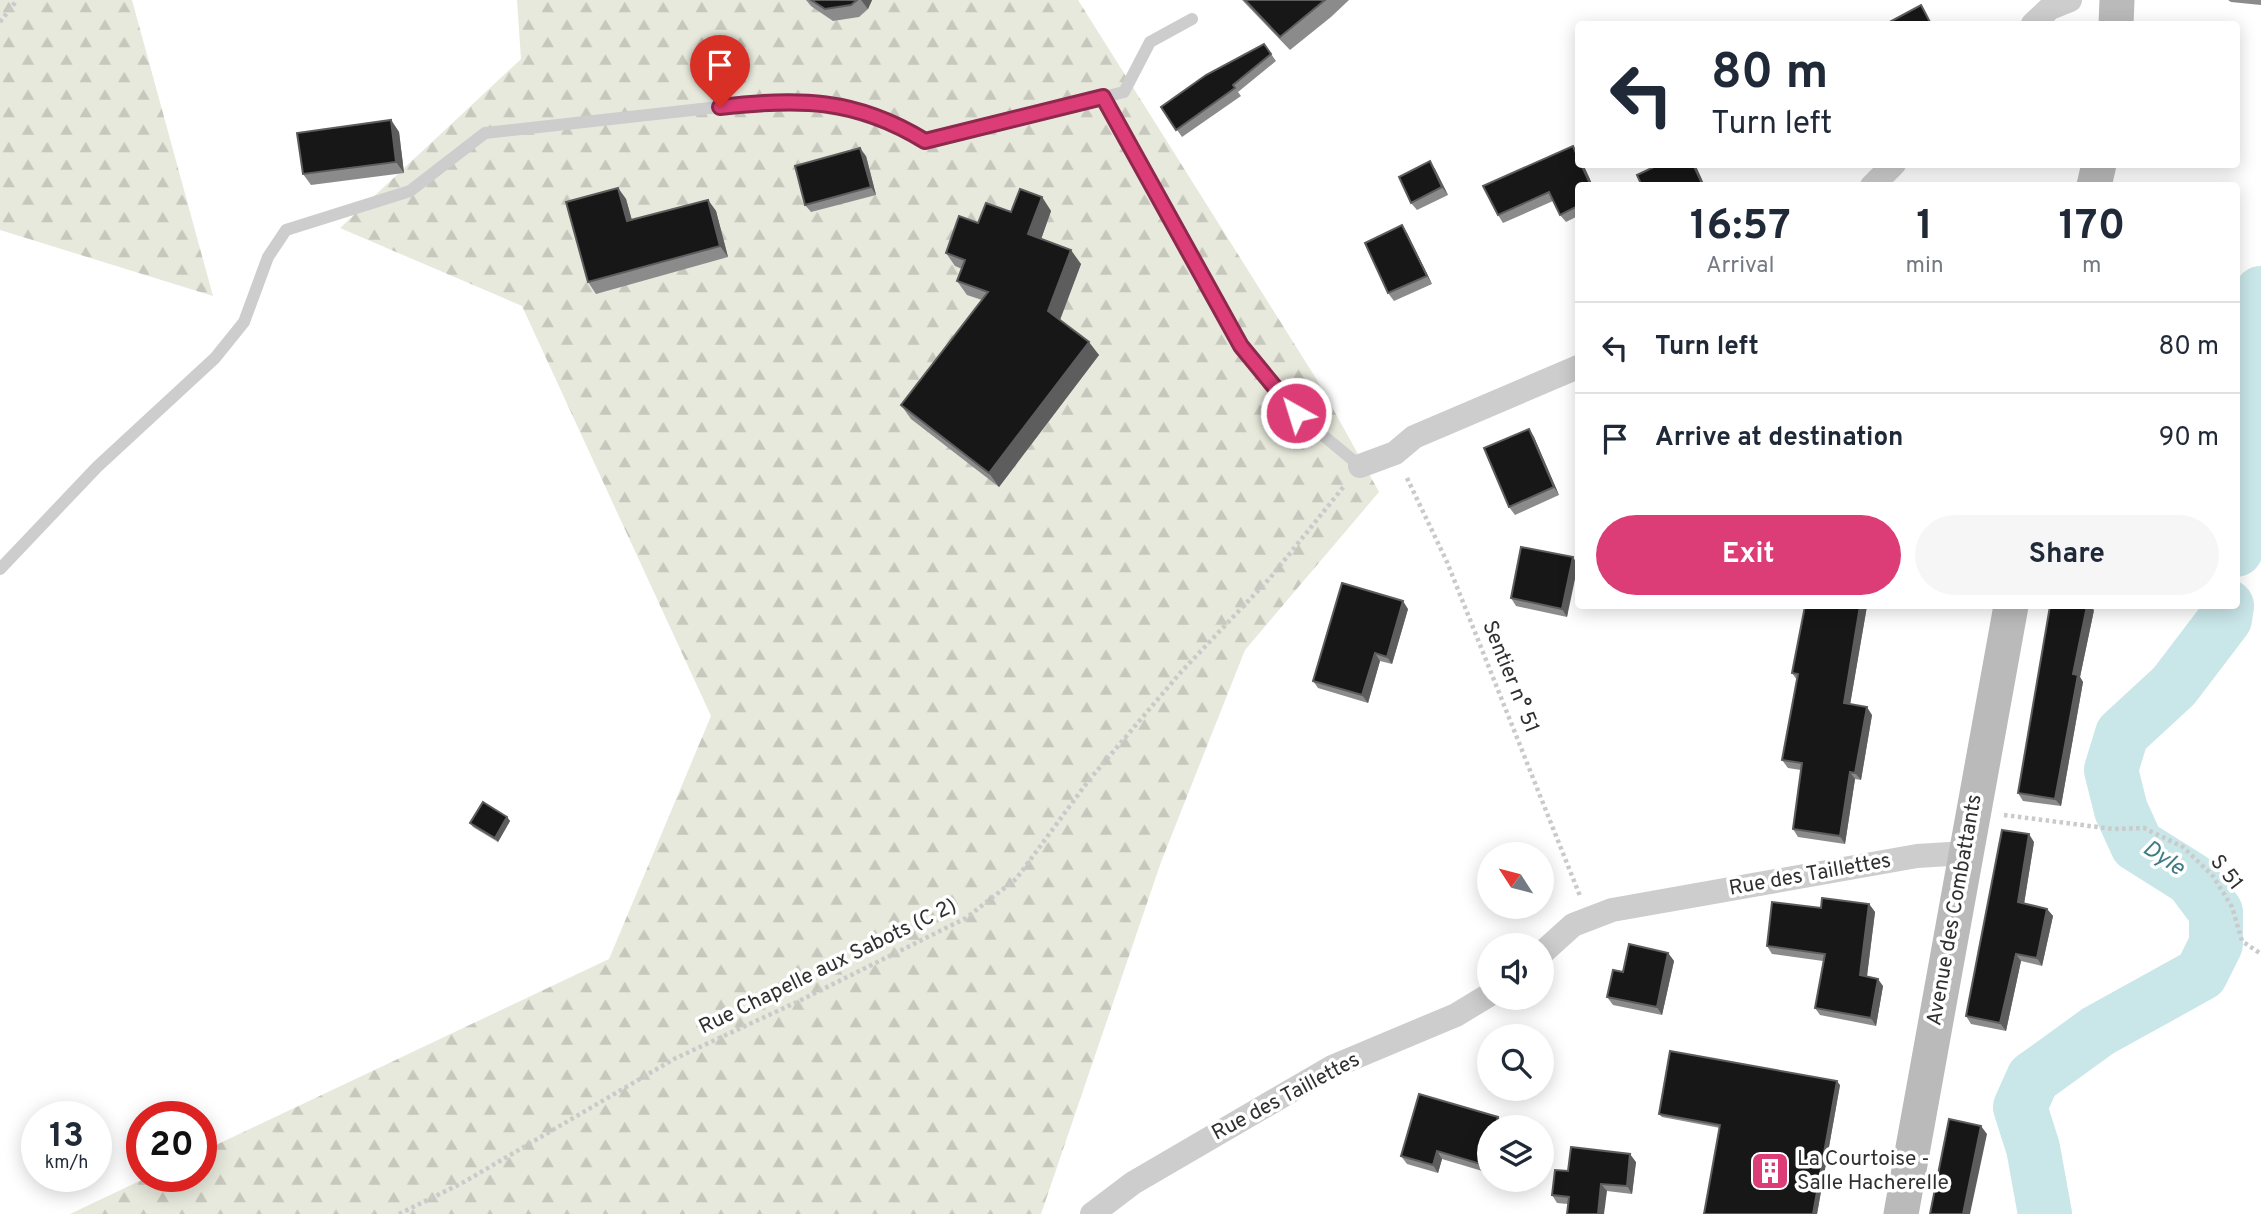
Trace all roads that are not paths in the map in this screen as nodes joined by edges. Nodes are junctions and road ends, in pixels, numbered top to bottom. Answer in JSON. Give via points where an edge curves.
{"nodes":[{"id":1,"x":2070,"y":0,"type":"edge"},
{"id":2,"x":2118,"y":0,"type":"edge"},
{"id":3,"x":1192,"y":19,"type":"dead end"},
{"id":4,"x":2036,"y":21,"type":"edge"},
{"id":5,"x":2116,"y":21,"type":"edge"},
{"id":6,"x":1103,"y":97,"type":"junction"},
{"id":7,"x":1890,"y":168,"type":"edge"},
{"id":8,"x":1876,"y":182,"type":"edge"},
{"id":9,"x":1575,"y":368,"type":"edge"},
{"id":10,"x":1360,"y":466,"type":"joint"},
{"id":11,"x":0,"y":569,"type":"edge"},
{"id":12,"x":2010,"y":609,"type":"edge"},
{"id":13,"x":1966,"y":852,"type":"junction"},
{"id":14,"x":1554,"y":942,"type":"edge"},
{"id":15,"x":1477,"y":1002,"type":"edge"},
{"id":16,"x":1092,"y":1214,"type":"edge"},
{"id":17,"x":1901,"y":1214,"type":"edge"}],
"edges":[{"from":1,"to":4,"type":"street","via":[[2049,8]]},
{"from":2,"to":5,"type":"main road"},
{"from":3,"to":6,"type":"lane","via":[[1150,43],[1124,92]]},
{"from":6,"to":10,"type":"lane","via":[[1241,346],[1296,413]]},
{"from":6,"to":11,"type":"lane","via":[[925,141],[890,119],[831,103],[746,104],[485,133],[410,191],[286,230],[268,257],[244,322],[215,358],[97,467]]},
{"from":7,"to":8,"type":"street"},
{"from":9,"to":10,"type":"street","via":[[1414,437],[1395,453]]},
{"from":12,"to":13,"type":"main road","name":"Avenue des Combattants"},
{"from":13,"to":14,"type":"street","name":"Rue des Taillettes","via":[[1904,858],[1588,916]]},
{"from":13,"to":17,"type":"main road","name":"Avenue des Combattants"},
{"from":15,"to":16,"type":"street","name":"Rue des Taillettes","via":[[1332,1068],[1133,1183]]}]}
